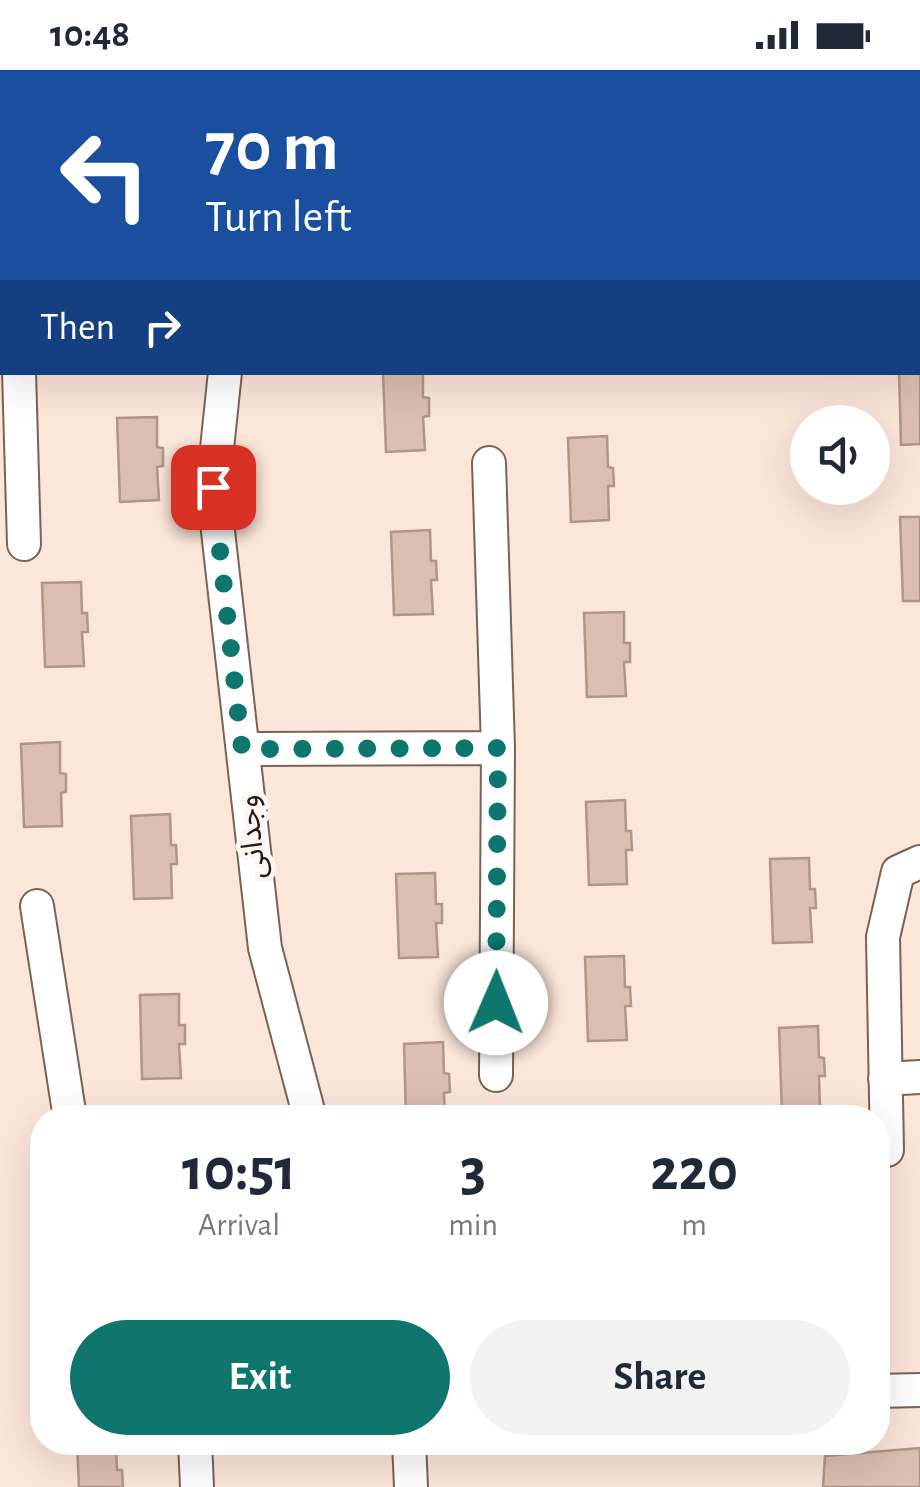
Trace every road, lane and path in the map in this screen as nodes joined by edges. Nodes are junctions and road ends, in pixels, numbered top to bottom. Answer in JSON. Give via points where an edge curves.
{"nodes":[{"id":1,"x":19,"y":375,"type":"edge"},
{"id":2,"x":226,"y":375,"type":"edge"},
{"id":3,"x":488,"y":464,"type":"dead end"},
{"id":4,"x":24,"y":544,"type":"dead end"},
{"id":5,"x":498,"y":748,"type":"junction"},
{"id":6,"x":242,"y":749,"type":"junction"},
{"id":7,"x":920,"y":862,"type":"edge"},
{"id":8,"x":36,"y":906,"type":"dead end"},
{"id":9,"x":496,"y":1076,"type":"dead end"},
{"id":10,"x":920,"y":1077,"type":"edge"},
{"id":11,"x":885,"y":1079,"type":"junction"},
{"id":12,"x":68,"y":1105,"type":"edge"},
{"id":13,"x":307,"y":1105,"type":"edge"},
{"id":14,"x":885,"y":1105,"type":"edge"},
{"id":15,"x":920,"y":1390,"type":"edge"},
{"id":16,"x":890,"y":1391,"type":"edge"},
{"id":17,"x":196,"y":1455,"type":"edge"},
{"id":18,"x":410,"y":1455,"type":"edge"},
{"id":19,"x":197,"y":1487,"type":"edge"},
{"id":20,"x":411,"y":1487,"type":"edge"}],
"edges":[{"from":1,"to":4,"type":"street"},
{"from":2,"to":6,"type":"street","name":"وجدانی","via":[[213,487]]},
{"from":3,"to":5,"type":"street"},
{"from":5,"to":6,"type":"street"},
{"from":5,"to":9,"type":"street"},
{"from":6,"to":13,"type":"street","name":"وجدانی","via":[[265,948]]},
{"from":7,"to":11,"type":"street","via":[[898,872],[882,937]]},
{"from":8,"to":12,"type":"street"},
{"from":10,"to":11,"type":"street"},
{"from":11,"to":14,"type":"street"},
{"from":15,"to":16,"type":"street"},
{"from":17,"to":19,"type":"street"},
{"from":18,"to":20,"type":"street"}]}
